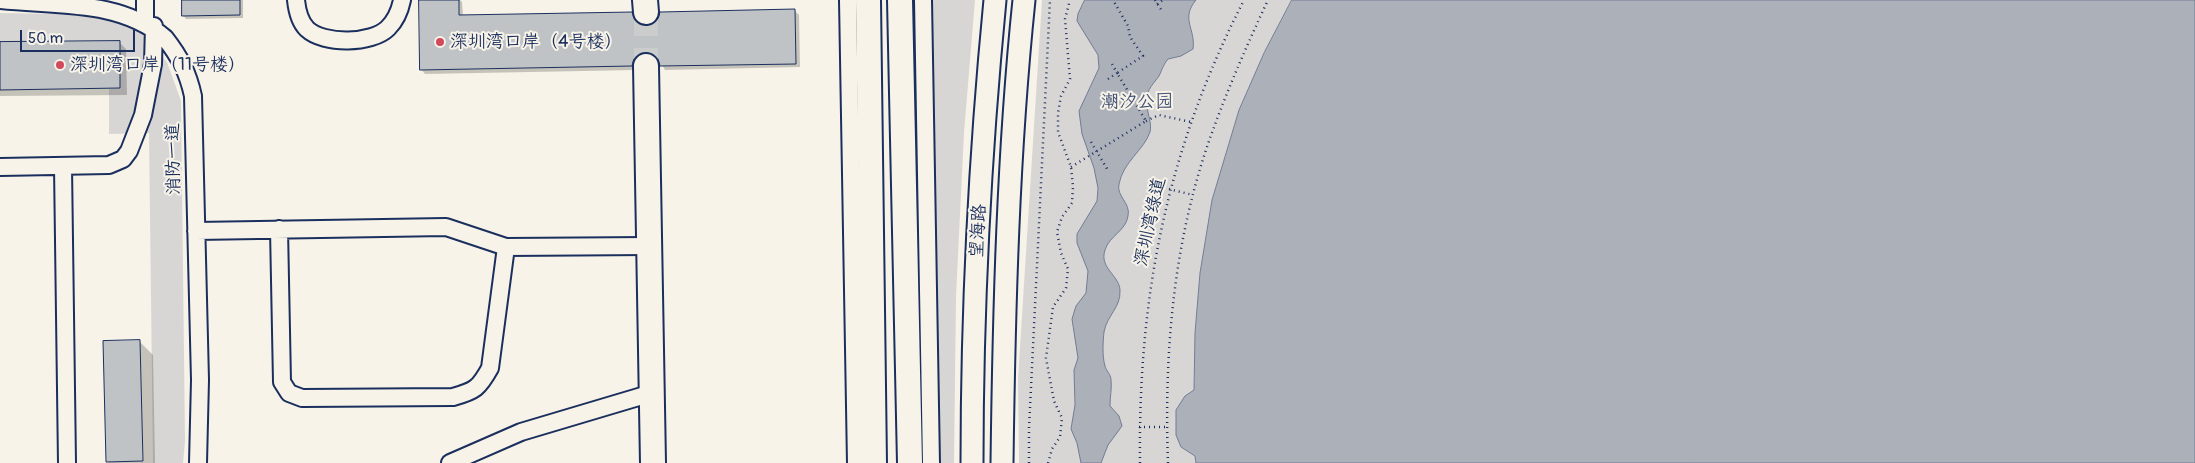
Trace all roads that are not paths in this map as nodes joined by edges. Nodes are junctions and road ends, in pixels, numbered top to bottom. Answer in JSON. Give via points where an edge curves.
{"nodes":[{"id":1,"x":0,"y":0,"type":"edge"},
{"id":2,"x":145,"y":0,"type":"edge"},
{"id":3,"x":296,"y":0,"type":"edge"},
{"id":4,"x":402,"y":0,"type":"edge"},
{"id":5,"x":848,"y":0,"type":"edge"},
{"id":6,"x":868,"y":0,"type":"edge"},
{"id":7,"x":900,"y":0,"type":"edge"},
{"id":8,"x":923,"y":0,"type":"edge"},
{"id":9,"x":995,"y":0,"type":"edge"},
{"id":10,"x":1024,"y":0,"type":"edge"},
{"id":11,"x":150,"y":22,"type":"junction"},
{"id":12,"x":646,"y":66,"type":"tunnel mouth"},
{"id":13,"x":63,"y":166,"type":"junction"},
{"id":14,"x":0,"y":167,"type":"edge"},
{"id":15,"x":278,"y":229,"type":"junction"},
{"id":16,"x":196,"y":231,"type":"junction"},
{"id":17,"x":506,"y":246,"type":"junction"},
{"id":18,"x":649,"y":246,"type":"junction"},
{"id":19,"x":652,"y":393,"type":"junction"},
{"id":20,"x":68,"y":463,"type":"edge"},
{"id":21,"x":198,"y":463,"type":"edge"},
{"id":22,"x":454,"y":463,"type":"edge"},
{"id":23,"x":653,"y":463,"type":"edge"},
{"id":24,"x":856,"y":463,"type":"edge"},
{"id":25,"x":874,"y":463,"type":"edge"},
{"id":26,"x":910,"y":463,"type":"edge"},
{"id":27,"x":931,"y":463,"type":"edge"},
{"id":28,"x":972,"y":463,"type":"edge"},
{"id":29,"x":1002,"y":463,"type":"edge"}],
"edges":[{"from":1,"to":11,"type":"street","name":"消防一道","via":[[111,4]]},
{"from":2,"to":11,"type":"street"},
{"from":3,"to":4,"type":"street","via":[[301,21],[313,33],[334,40],[370,37],[388,28],[399,12]]},
{"from":5,"to":24,"type":"street"},
{"from":6,"to":25,"type":"highway"},
{"from":7,"to":26,"type":"highway"},
{"from":8,"to":27,"type":"street"},
{"from":9,"to":28,"type":"main road","name":"望海路","via":[[976,279]]},
{"from":10,"to":29,"type":"main road","name":"望海路","via":[[1013,134]]},
{"from":11,"to":13,"type":"street","via":[[154,64],[148,97],[129,151],[123,159],[109,165]]},
{"from":11,"to":16,"type":"street","name":"消防一道","via":[[179,56],[193,96]]},
{"from":12,"to":18,"type":"highway"},
{"from":13,"to":14,"type":"street"},
{"from":13,"to":20,"type":"street"},
{"from":15,"to":16,"type":"street"},
{"from":15,"to":17,"type":"street","via":[[446,227]]},
{"from":15,"to":17,"type":"street","via":[[282,382],[289,393],[302,398],[453,397],[481,385],[490,368]]},
{"from":16,"to":21,"type":"street","name":"消防一道","via":[[200,380]]},
{"from":17,"to":18,"type":"street"},
{"from":18,"to":19,"type":"highway"},
{"from":19,"to":22,"type":"street","via":[[521,432]]},
{"from":19,"to":23,"type":"highway"}]}
